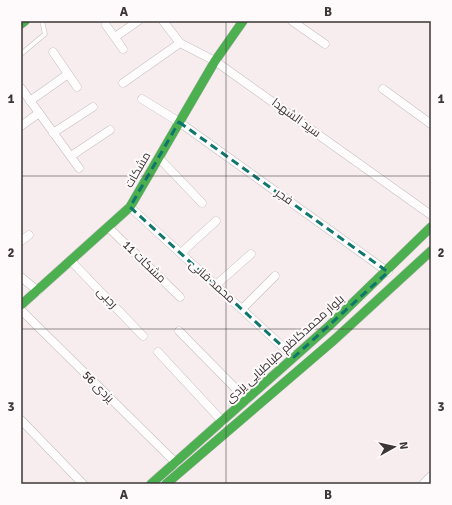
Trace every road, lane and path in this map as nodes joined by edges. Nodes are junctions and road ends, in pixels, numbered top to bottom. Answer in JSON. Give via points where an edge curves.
{"nodes":[{"id":1,"x":25,"y":21,"type":"edge"},
{"id":2,"x":42,"y":21,"type":"edge"},
{"id":3,"x":138,"y":21,"type":"edge"},
{"id":4,"x":163,"y":21,"type":"edge"},
{"id":5,"x":243,"y":21,"type":"edge"},
{"id":6,"x":292,"y":21,"type":"edge"},
{"id":7,"x":21,"y":24,"type":"edge"},
{"id":8,"x":106,"y":25,"type":"dead end"},
{"id":9,"x":115,"y":37,"type":"junction"},
{"id":10,"x":180,"y":43,"type":"junction"},
{"id":11,"x":325,"y":44,"type":"dead end"},
{"id":12,"x":123,"y":48,"type":"dead end"},
{"id":13,"x":53,"y":52,"type":"dead end"},
{"id":14,"x":21,"y":54,"type":"edge"},
{"id":15,"x":215,"y":61,"type":"junction"},
{"id":16,"x":68,"y":74,"type":"junction"},
{"id":17,"x":123,"y":83,"type":"dead end"},
{"id":18,"x":77,"y":87,"type":"dead end"},
{"id":19,"x":21,"y":89,"type":"edge"},
{"id":20,"x":383,"y":89,"type":"dead end"},
{"id":21,"x":142,"y":99,"type":"dead end"},
{"id":22,"x":30,"y":100,"type":"junction"},
{"id":23,"x":93,"y":107,"type":"dead end"},
{"id":24,"x":39,"y":113,"type":"junction"},
{"id":25,"x":179,"y":122,"type":"junction"},
{"id":26,"x":431,"y":124,"type":"edge"},
{"id":27,"x":21,"y":126,"type":"edge"},
{"id":28,"x":110,"y":130,"type":"dead end"},
{"id":29,"x":53,"y":133,"type":"junction"},
{"id":30,"x":70,"y":156,"type":"junction"},
{"id":31,"x":159,"y":158,"type":"junction"},
{"id":32,"x":79,"y":168,"type":"dead end"},
{"id":33,"x":202,"y":203,"type":"dead end"},
{"id":34,"x":130,"y":207,"type":"junction"},
{"id":35,"x":431,"y":215,"type":"edge"},
{"id":36,"x":216,"y":221,"type":"dead end"},
{"id":37,"x":108,"y":226,"type":"junction"},
{"id":38,"x":431,"y":227,"type":"edge"},
{"id":39,"x":29,"y":235,"type":"dead end"},
{"id":40,"x":21,"y":241,"type":"edge"},
{"id":41,"x":431,"y":250,"type":"edge"},
{"id":42,"x":181,"y":253,"type":"junction"},
{"id":43,"x":251,"y":254,"type":"dead end"},
{"id":44,"x":71,"y":261,"type":"junction"},
{"id":45,"x":388,"y":272,"type":"junction"},
{"id":46,"x":275,"y":276,"type":"dead end"},
{"id":47,"x":21,"y":277,"type":"edge"},
{"id":48,"x":216,"y":285,"type":"junction"},
{"id":49,"x":38,"y":291,"type":"junction"},
{"id":50,"x":180,"y":297,"type":"dead end"},
{"id":51,"x":21,"y":305,"type":"edge"},
{"id":52,"x":242,"y":309,"type":"junction"},
{"id":53,"x":21,"y":310,"type":"edge"},
{"id":54,"x":343,"y":312,"type":"junction"},
{"id":55,"x":353,"y":323,"type":"junction"},
{"id":56,"x":330,"y":324,"type":"junction"},
{"id":57,"x":179,"y":331,"type":"dead end"},
{"id":58,"x":339,"y":335,"type":"junction"},
{"id":59,"x":144,"y":336,"type":"dead end"},
{"id":60,"x":158,"y":352,"type":"dead end"},
{"id":61,"x":294,"y":357,"type":"junction"},
{"id":62,"x":247,"y":400,"type":"junction"},
{"id":63,"x":21,"y":420,"type":"edge"},
{"id":64,"x":223,"y":422,"type":"junction"},
{"id":65,"x":176,"y":463,"type":"junction"},
{"id":66,"x":431,"y":476,"type":"edge"},
{"id":67,"x":83,"y":484,"type":"edge"},
{"id":68,"x":151,"y":484,"type":"edge"},
{"id":69,"x":166,"y":484,"type":"edge"},
{"id":70,"x":423,"y":484,"type":"edge"}],
"edges":[{"from":1,"to":7,"type":"main road"},
{"from":2,"to":14,"type":"lane","via":[[45,34]]},
{"from":3,"to":9,"type":"street"},
{"from":4,"to":10,"type":"street","name":"سید الشهدا"},
{"from":5,"to":15,"type":"main road","name":"مشکات"},
{"from":6,"to":11,"type":"street"},
{"from":8,"to":9,"type":"street"},
{"from":9,"to":12,"type":"street"},
{"from":10,"to":15,"type":"street","name":"سید الشهدا"},
{"from":10,"to":17,"type":"street"},
{"from":13,"to":16,"type":"street"},
{"from":15,"to":25,"type":"main road","name":"مشکات"},
{"from":15,"to":35,"type":"street","name":"سید الشهدا"},
{"from":16,"to":18,"type":"street"},
{"from":16,"to":22,"type":"street"},
{"from":19,"to":22,"type":"street"},
{"from":20,"to":26,"type":"street"},
{"from":21,"to":25,"type":"street","name":"فجر"},
{"from":22,"to":24,"type":"street"},
{"from":23,"to":29,"type":"street"},
{"from":24,"to":27,"type":"street"},
{"from":24,"to":29,"type":"street"},
{"from":25,"to":31,"type":"main road","name":"مشکات"},
{"from":25,"to":45,"type":"street","name":"فجر"},
{"from":28,"to":30,"type":"street"},
{"from":29,"to":30,"type":"street"},
{"from":30,"to":32,"type":"street"},
{"from":31,"to":33,"type":"street"},
{"from":31,"to":34,"type":"main road","name":"مشکات"},
{"from":34,"to":37,"type":"main road","name":"مشکات"},
{"from":34,"to":42,"type":"street","name":"محمد فانی"},
{"from":36,"to":42,"type":"street"},
{"from":37,"to":44,"type":"main road","name":"مشکات"},
{"from":37,"to":50,"type":"street","name":"11 مشکات"},
{"from":38,"to":45,"type":"main road","name":"بلوار محمدکاظم طباطبایی یزدی"},
{"from":39,"to":40,"type":"street"},
{"from":41,"to":55,"type":"main road","name":"بلوار محمدکاظم طباطبایی یزدی"},
{"from":42,"to":48,"type":"street","name":"محمد فانی"},
{"from":43,"to":48,"type":"street"},
{"from":44,"to":49,"type":"main road","name":"مشکات"},
{"from":44,"to":59,"type":"street","name":"رجبی"},
{"from":45,"to":54,"type":"main road","name":"بلوار محمدکاظم طباطبایی یزدی"},
{"from":46,"to":52,"type":"street"},
{"from":47,"to":49,"type":"street"},
{"from":48,"to":52,"type":"street","name":"محمد فانی"},
{"from":49,"to":51,"type":"main road","name":"مشکات"},
{"from":52,"to":61,"type":"street","name":"محمد فانی"},
{"from":53,"to":65,"type":"street","name":"یزدی 56"},
{"from":54,"to":55,"type":"main road","via":[[347,320]]},
{"from":54,"to":56,"type":"main road","name":"بلوار محمدکاظم طباطبایی یزدی"},
{"from":55,"to":58,"type":"main road","name":"بلوار محمدکاظم طباطبایی یزدی"},
{"from":56,"to":58,"type":"main road","via":[[338,327]]},
{"from":56,"to":61,"type":"main road","name":"بلوار محمدکاظم طباطبایی یزدی"},
{"from":57,"to":62,"type":"street"},
{"from":58,"to":69,"type":"main road","name":"بلوار محمدکاظم طباطبایی یزدی"},
{"from":60,"to":64,"type":"street"},
{"from":61,"to":62,"type":"main road","name":"بلوار محمدکاظم طباطبایی یزدی"},
{"from":62,"to":64,"type":"main road","name":"بلوار محمدکاظم طباطبایی یزدی"},
{"from":63,"to":67,"type":"street"},
{"from":64,"to":65,"type":"main road","name":"بلوار محمدکاظم طباطبایی یزدی"},
{"from":65,"to":68,"type":"main road","name":"بلوار محمدکاظم طباطبایی یزدی"},
{"from":66,"to":70,"type":"street"}]}
